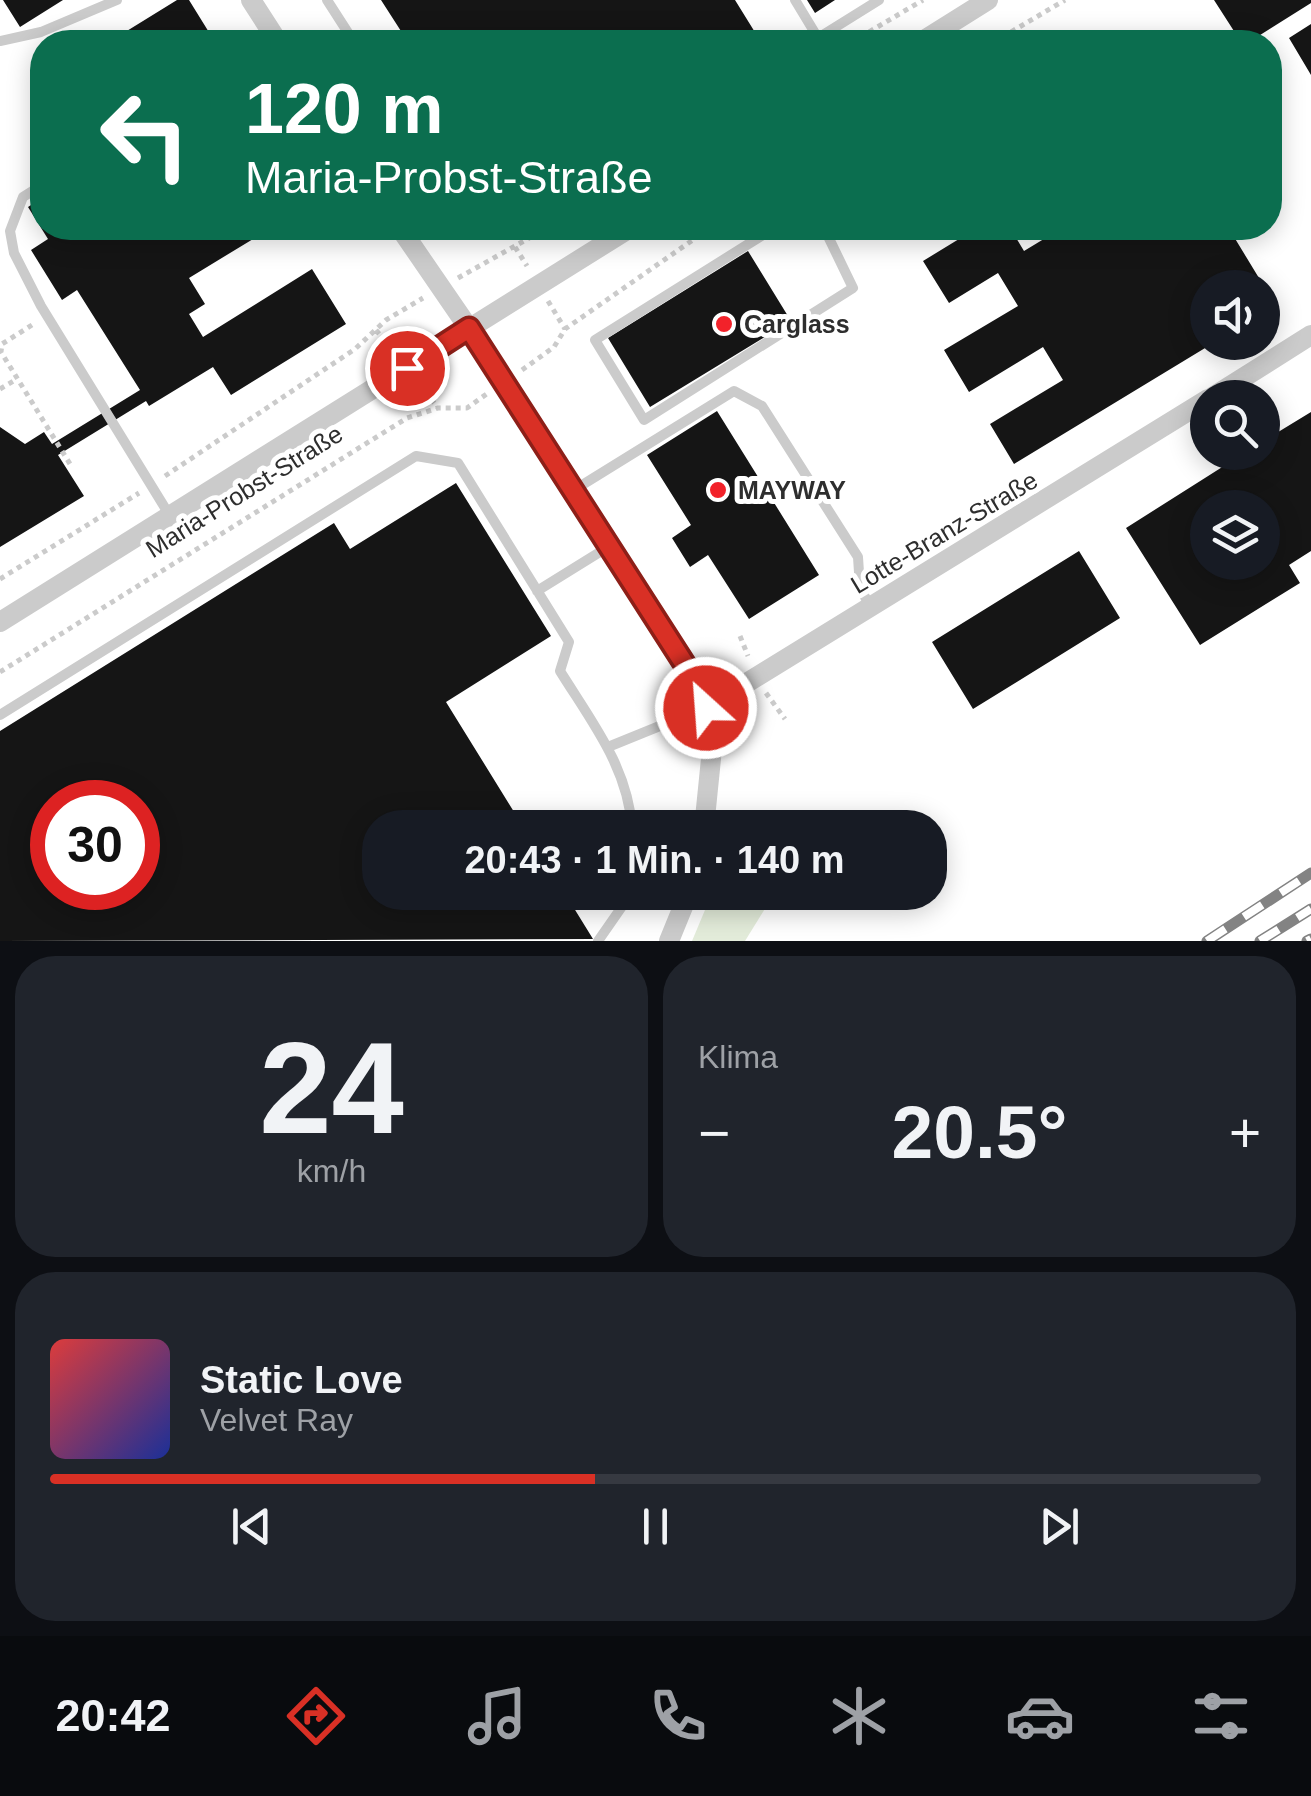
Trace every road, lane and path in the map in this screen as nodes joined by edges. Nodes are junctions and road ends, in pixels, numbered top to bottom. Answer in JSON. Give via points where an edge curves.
{"nodes":[{"id":1,"x":117,"y":0,"type":"edge"},
{"id":2,"x":252,"y":0,"type":"edge"},
{"id":3,"x":328,"y":0,"type":"edge"},
{"id":4,"x":795,"y":0,"type":"edge"},
{"id":5,"x":880,"y":0,"type":"edge"},
{"id":6,"x":924,"y":0,"type":"edge"},
{"id":7,"x":988,"y":0,"type":"edge"},
{"id":8,"x":1065,"y":0,"type":"edge"},
{"id":9,"x":47,"y":30,"type":"edge"},
{"id":10,"x":269,"y":30,"type":"edge"},
{"id":11,"x":347,"y":30,"type":"edge"},
{"id":12,"x":813,"y":30,"type":"edge"},
{"id":13,"x":834,"y":30,"type":"edge"},
{"id":14,"x":873,"y":30,"type":"edge"},
{"id":15,"x":940,"y":30,"type":"edge"},
{"id":16,"x":1014,"y":30,"type":"edge"},
{"id":17,"x":30,"y":35,"type":"edge"},
{"id":18,"x":0,"y":42,"type":"edge"},
{"id":19,"x":30,"y":192,"type":"edge"},
{"id":20,"x":408,"y":240,"type":"edge"},
{"id":21,"x":526,"y":240,"type":"edge"},
{"id":22,"x":611,"y":240,"type":"edge"},
{"id":23,"x":693,"y":240,"type":"edge"},
{"id":24,"x":755,"y":240,"type":"edge"},
{"id":25,"x":830,"y":240,"type":"edge"},
{"id":26,"x":440,"y":288,"type":"junction"},
{"id":27,"x":47,"y":316,"type":"junction"},
{"id":28,"x":469,"y":328,"type":"junction"},
{"id":29,"x":1311,"y":335,"type":"edge"},
{"id":30,"x":18,"y":380,"type":"junction"},
{"id":31,"x":1238,"y":380,"type":"edge"},
{"id":32,"x":506,"y":381,"type":"junction"},
{"id":33,"x":0,"y":389,"type":"edge"},
{"id":34,"x":1190,"y":410,"type":"edge"},
{"id":35,"x":70,"y":464,"type":"dead end"},
{"id":36,"x":151,"y":485,"type":"junction"},
{"id":37,"x":573,"y":490,"type":"junction"},
{"id":38,"x":170,"y":517,"type":"junction"},
{"id":39,"x":608,"y":547,"type":"junction"},
{"id":40,"x":0,"y":579,"type":"edge"},
{"id":41,"x":537,"y":591,"type":"junction"},
{"id":42,"x":870,"y":606,"type":"junction"},
{"id":43,"x":0,"y":622,"type":"edge"},
{"id":44,"x":0,"y":672,"type":"edge"},
{"id":45,"x":706,"y":708,"type":"junction"},
{"id":46,"x":0,"y":715,"type":"edge"},
{"id":47,"x":608,"y":748,"type":"junction"},
{"id":48,"x":629,"y":810,"type":"edge"},
{"id":49,"x":706,"y":810,"type":"edge"},
{"id":50,"x":620,"y":910,"type":"edge"},
{"id":51,"x":682,"y":910,"type":"edge"},
{"id":52,"x":598,"y":941,"type":"edge"},
{"id":53,"x":669,"y":941,"type":"edge"}],
"edges":[{"from":1,"to":9,"type":"lane"},
{"from":2,"to":10,"type":"street"},
{"from":3,"to":11,"type":"lane"},
{"from":4,"to":12,"type":"lane"},
{"from":5,"to":13,"type":"lane"},
{"from":6,"to":14,"type":"path"},
{"from":7,"to":15,"type":"street"},
{"from":8,"to":16,"type":"path"},
{"from":17,"to":18,"type":"lane"},
{"from":19,"to":27,"type":"lane","via":[[10,232]]},
{"from":20,"to":26,"type":"street"},
{"from":21,"to":26,"type":"path"},
{"from":22,"to":28,"type":"street","name":"Maria-Probst-Straße"},
{"from":23,"to":32,"type":"path","name":"Maria-Probst-Straße","via":[[564,329],[554,347]]},
{"from":24,"to":25,"type":"lane","via":[[595,340],[644,420],[853,288]]},
{"from":26,"to":28,"type":"street"},
{"from":26,"to":36,"type":"path"},
{"from":27,"to":30,"type":"path","via":[[2,344],[0,352]]},
{"from":27,"to":36,"type":"lane"},
{"from":28,"to":32,"type":"street"},
{"from":28,"to":38,"type":"street","name":"Maria-Probst-Straße"},
{"from":29,"to":31,"type":"street","name":"Lotte-Branz-Straße"},
{"from":30,"to":33,"type":"path"},
{"from":30,"to":35,"type":"path"},
{"from":32,"to":37,"type":"street"},
{"from":32,"to":44,"type":"path","name":"Maria-Probst-Straße","via":[[467,408],[407,418]]},
{"from":34,"to":42,"type":"street","name":"Lotte-Branz-Straße"},
{"from":36,"to":38,"type":"lane"},
{"from":36,"to":40,"type":"path"},
{"from":37,"to":39,"type":"street"},
{"from":37,"to":42,"type":"lane","via":[[734,391],[762,406],[858,556],[860,588]]},
{"from":38,"to":43,"type":"street","name":"Maria-Probst-Straße"},
{"from":39,"to":41,"type":"lane"},
{"from":39,"to":45,"type":"street"},
{"from":41,"to":46,"type":"lane","via":[[458,463],[416,456]]},
{"from":41,"to":47,"type":"lane","via":[[569,642],[560,671]]},
{"from":42,"to":45,"type":"street","name":"Lotte-Branz-Straße"},
{"from":45,"to":47,"type":"lane"},
{"from":45,"to":49,"type":"street","via":[[712,749]]},
{"from":47,"to":48,"type":"lane"},
{"from":50,"to":52,"type":"lane"},
{"from":51,"to":53,"type":"street"}]}
